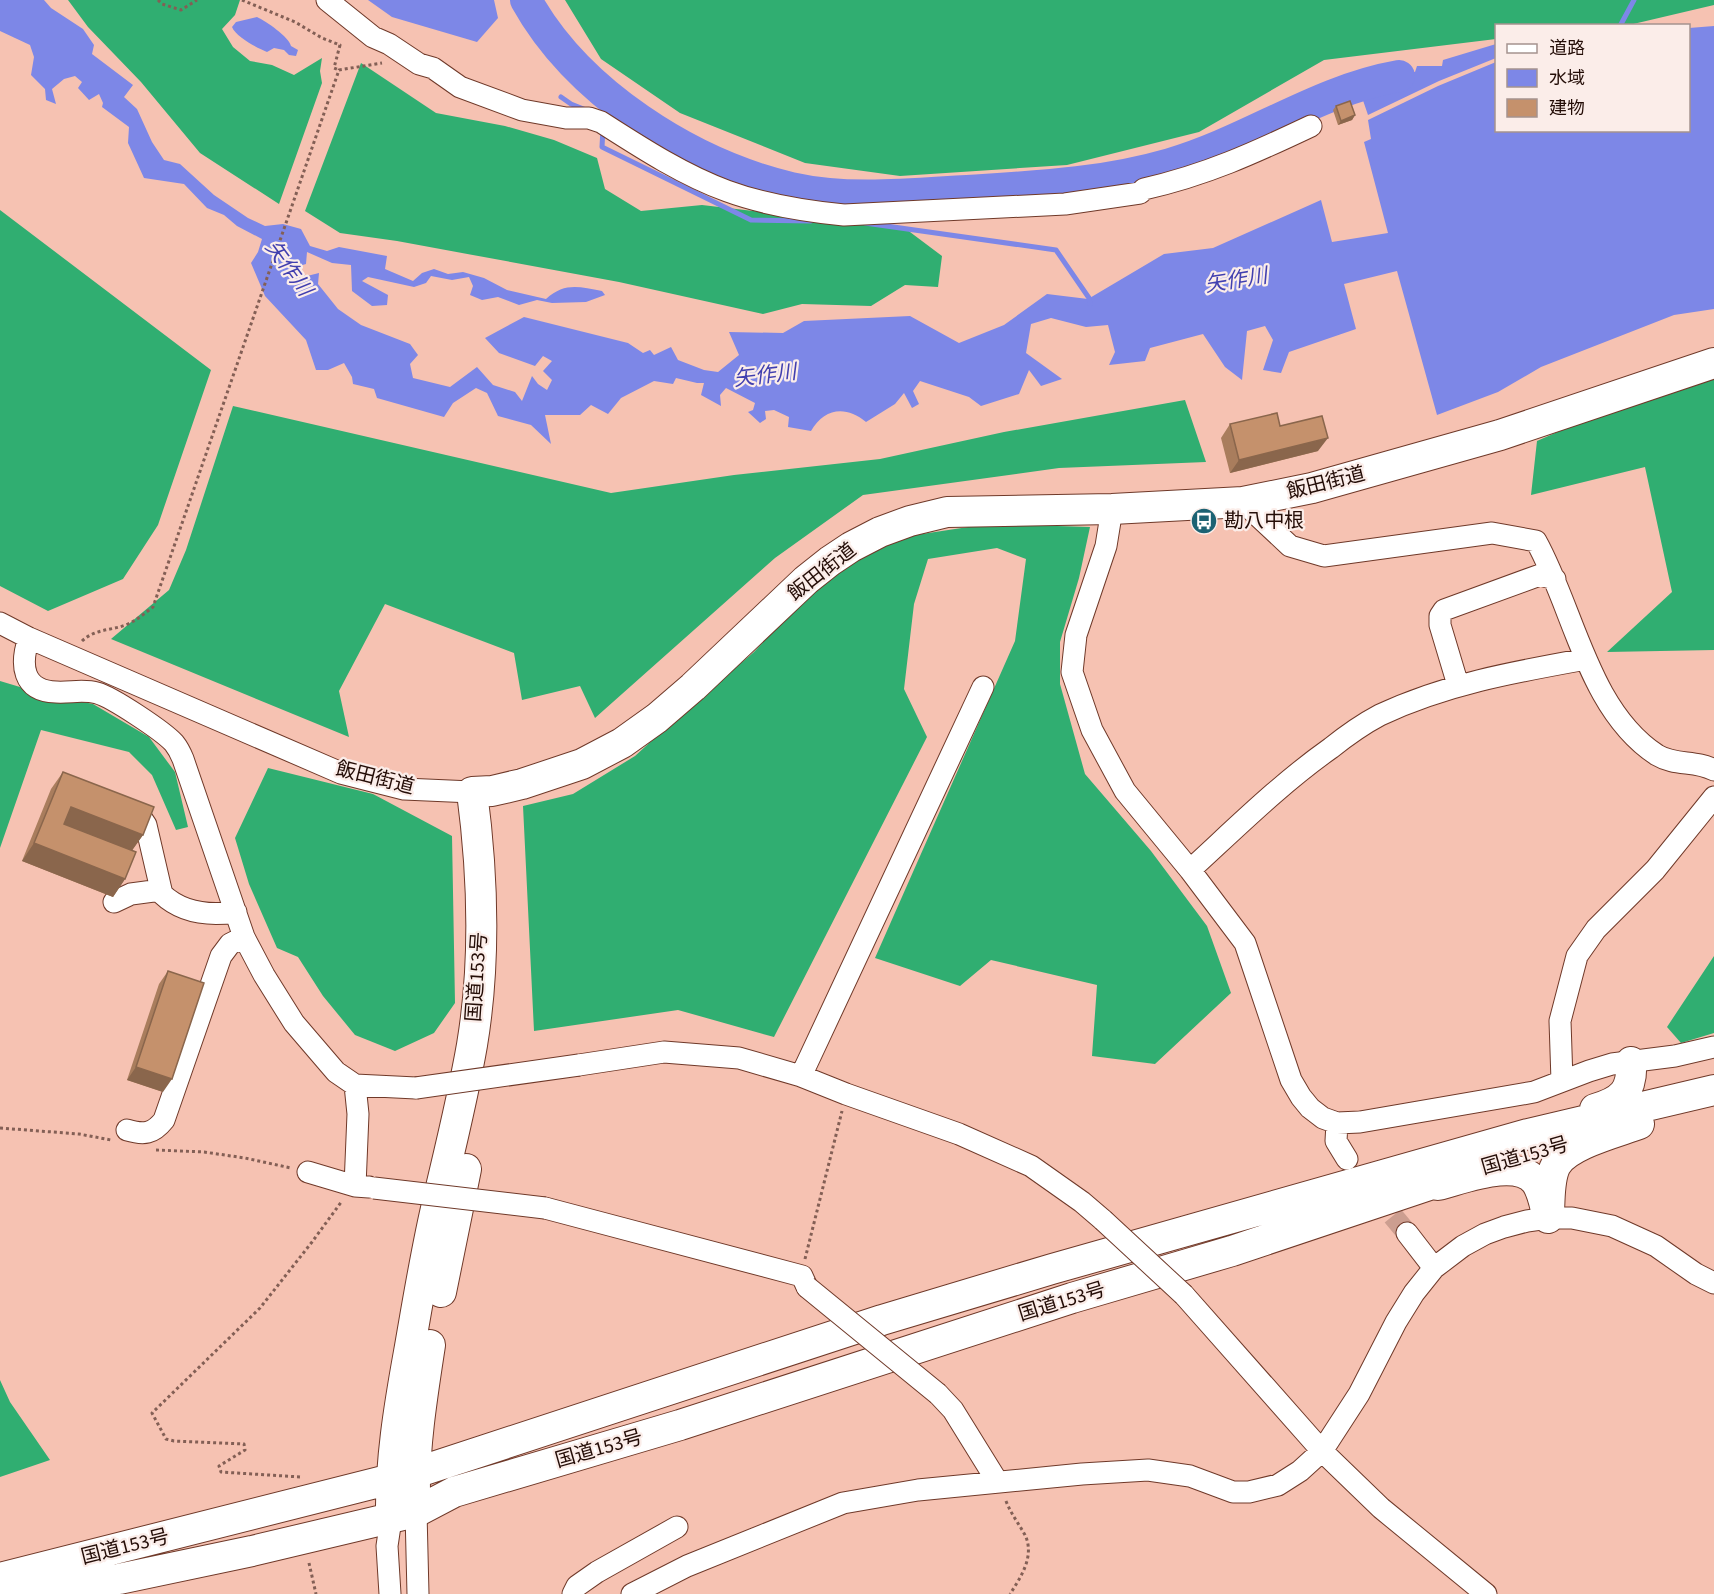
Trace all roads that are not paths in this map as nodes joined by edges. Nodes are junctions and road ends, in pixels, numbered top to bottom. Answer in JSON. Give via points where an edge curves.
{"nodes":[{"id":1,"x":327,"y":0,"type":"edge"},
{"id":2,"x":1311,"y":126,"type":"dead end"},
{"id":3,"x":1714,"y":363,"type":"edge"},
{"id":4,"x":1243,"y":502,"type":"junction"},
{"id":5,"x":1112,"y":509,"type":"junction"},
{"id":6,"x":1555,"y":579,"type":"junction"},
{"id":7,"x":0,"y":623,"type":"edge"},
{"id":8,"x":28,"y":638,"type":"junction"},
{"id":9,"x":1586,"y":659,"type":"junction"},
{"id":10,"x":1458,"y":685,"type":"junction"},
{"id":11,"x":983,"y":687,"type":"dead end"},
{"id":12,"x":1714,"y":770,"type":"edge"},
{"id":13,"x":482,"y":791,"type":"junction"},
{"id":14,"x":1714,"y":797,"type":"edge"},
{"id":15,"x":126,"y":808,"type":"edge"},
{"id":16,"x":1190,"y":870,"type":"junction"},
{"id":17,"x":161,"y":890,"type":"junction"},
{"id":18,"x":114,"y":902,"type":"dead end"},
{"id":19,"x":236,"y":912,"type":"junction"},
{"id":20,"x":244,"y":937,"type":"junction"},
{"id":21,"x":1714,"y":1047,"type":"edge"},
{"id":22,"x":1631,"y":1062,"type":"junction"},
{"id":23,"x":801,"y":1076,"type":"junction"},
{"id":24,"x":1562,"y":1081,"type":"junction"},
{"id":25,"x":355,"y":1085,"type":"junction"},
{"id":26,"x":1714,"y":1090,"type":"edge"},
{"id":27,"x":1714,"y":1107,"type":"edge"},
{"id":28,"x":1337,"y":1123,"type":"junction"},
{"id":29,"x":1639,"y":1124,"type":"junction"},
{"id":30,"x":128,"y":1130,"type":"dead end"},
{"id":31,"x":1528,"y":1134,"type":"junction"},
{"id":32,"x":1347,"y":1159,"type":"dead end"},
{"id":33,"x":308,"y":1172,"type":"dead end"},
{"id":34,"x":365,"y":1187,"type":"junction"},
{"id":35,"x":1390,"y":1197,"type":"junction"},
{"id":36,"x":1548,"y":1218,"type":"junction"},
{"id":37,"x":1407,"y":1233,"type":"tunnel mouth"},
{"id":38,"x":1434,"y":1268,"type":"junction"},
{"id":39,"x":1714,"y":1283,"type":"edge"},
{"id":40,"x":1322,"y":1451,"type":"junction"},
{"id":41,"x":402,"y":1476,"type":"junction"},
{"id":42,"x":998,"y":1482,"type":"junction"},
{"id":43,"x":403,"y":1515,"type":"junction"},
{"id":44,"x":676,"y":1527,"type":"dead end"},
{"id":45,"x":0,"y":1578,"type":"edge"},
{"id":46,"x":9,"y":1594,"type":"edge"},
{"id":47,"x":390,"y":1594,"type":"edge"},
{"id":48,"x":418,"y":1594,"type":"edge"},
{"id":49,"x":555,"y":1594,"type":"edge"},
{"id":50,"x":574,"y":1594,"type":"edge"},
{"id":51,"x":632,"y":1594,"type":"edge"},
{"id":52,"x":1486,"y":1594,"type":"edge"}],
"edges":[{"from":1,"to":2,"type":"street","via":[[373,37],[480,96],[543,115],[601,122],[724,190],[782,207],[844,215],[1065,204],[1140,193],[1241,159]]},
{"from":3,"to":4,"type":"highway","name":"飯田街道","via":[[1490,438],[1312,488]]},
{"from":4,"to":5,"type":"highway","name":"飯田街道"},
{"from":4,"to":6,"type":"street","via":[[1290,546],[1324,556],[1492,533],[1536,541]]},
{"from":5,"to":13,"type":"highway","name":"飯田街道","via":[[947,512],[880,532],[851,547],[806,580],[693,687],[622,742],[582,764],[522,784]]},
{"from":5,"to":16,"type":"street","via":[[1106,546],[1076,635],[1072,672],[1092,730],[1125,790]]},
{"from":6,"to":9,"type":"street"},
{"from":6,"to":10,"type":"street","via":[[1540,575],[1444,610],[1440,625]]},
{"from":7,"to":8,"type":"street","name":"飯田街道"},
{"from":8,"to":13,"type":"street","name":"飯田街道","via":[[341,773],[404,789]]},
{"from":8,"to":19,"type":"street","via":[[24,670],[41,690],[104,696],[164,734],[176,746]]},
{"from":9,"to":10,"type":"street"},
{"from":9,"to":12,"type":"street","via":[[1616,714],[1642,743],[1673,762],[1697,763]]},
{"from":10,"to":16,"type":"street","via":[[1379,716],[1349,735],[1296,772]]},
{"from":11,"to":23,"type":"street"},
{"from":13,"to":41,"type":"highway","name":"国道153号","via":[[496,864],[496,992],[492,1031]]},
{"from":14,"to":24,"type":"street","via":[[1655,870],[1596,929],[1576,956],[1560,1021]]},
{"from":15,"to":17,"type":"street","via":[[146,825]]},
{"from":16,"to":28,"type":"street","via":[[1245,943],[1300,1097],[1323,1118]]},
{"from":17,"to":18,"type":"street","via":[[131,894]]},
{"from":17,"to":19,"type":"street","via":[[170,902],[184,910],[218,915]]},
{"from":19,"to":20,"type":"street"},
{"from":20,"to":25,"type":"street","via":[[294,1023],[336,1072]]},
{"from":20,"to":30,"type":"street","via":[[230,944],[221,956],[164,1119],[148,1133]]},
{"from":21,"to":22,"type":"street"},
{"from":22,"to":24,"type":"street"},
{"from":22,"to":31,"type":"highway","via":[[1629,1082],[1620,1099]]},
{"from":23,"to":25,"type":"street","bridge":true,"via":[[739,1058],[664,1052],[416,1089]]},
{"from":23,"to":40,"type":"street","bridge":true,"via":[[959,1134],[1031,1166],[1082,1202],[1184,1295]]},
{"from":24,"to":28,"type":"street","via":[[1534,1092],[1498,1099]]},
{"from":25,"to":34,"type":"street"},
{"from":26,"to":31,"type":"highway","name":"国道153号"},
{"from":27,"to":29,"type":"highway","name":"国道153号"},
{"from":28,"to":32,"type":"street","via":[[1336,1141]]},
{"from":29,"to":35,"type":"highway","name":"国道153号"},
{"from":29,"to":36,"type":"highway","via":[[1562,1157],[1552,1175]]},
{"from":31,"to":41,"type":"highway","name":"国道153号","via":[[894,1316]]},
{"from":33,"to":34,"type":"street"},
{"from":34,"to":42,"type":"street","bridge":true,"via":[[545,1208],[805,1281],[938,1394],[953,1410]]},
{"from":35,"to":36,"type":"highway","via":[[1507,1169],[1528,1175],[1536,1183]]},
{"from":35,"to":43,"type":"highway","name":"国道153号","via":[[1232,1251],[1072,1298],[680,1425],[454,1492]]},
{"from":36,"to":38,"type":"street","via":[[1485,1234]]},
{"from":36,"to":39,"type":"street","via":[[1612,1226],[1656,1246]]},
{"from":37,"to":38,"type":"street"},
{"from":38,"to":40,"type":"street","via":[[1396,1322],[1359,1394]]},
{"from":40,"to":42,"type":"street","via":[[1278,1485],[1249,1492],[1233,1492],[1190,1476],[1148,1470]]},
{"from":40,"to":52,"type":"street","via":[[1381,1508]]},
{"from":41,"to":43,"type":"highway","name":"国道153号"},
{"from":41,"to":45,"type":"highway","name":"国道153号"},
{"from":42,"to":51,"type":"street","via":[[843,1503],[687,1566]]},
{"from":43,"to":46,"type":"highway","name":"国道153号","via":[[119,1579]]},
{"from":43,"to":47,"type":"street","via":[[387,1546]]},
{"from":43,"to":48,"type":"street"},
{"from":44,"to":50,"type":"street","via":[[597,1572],[577,1586]]},
{"from":49,"to":50,"type":"street"}]}
